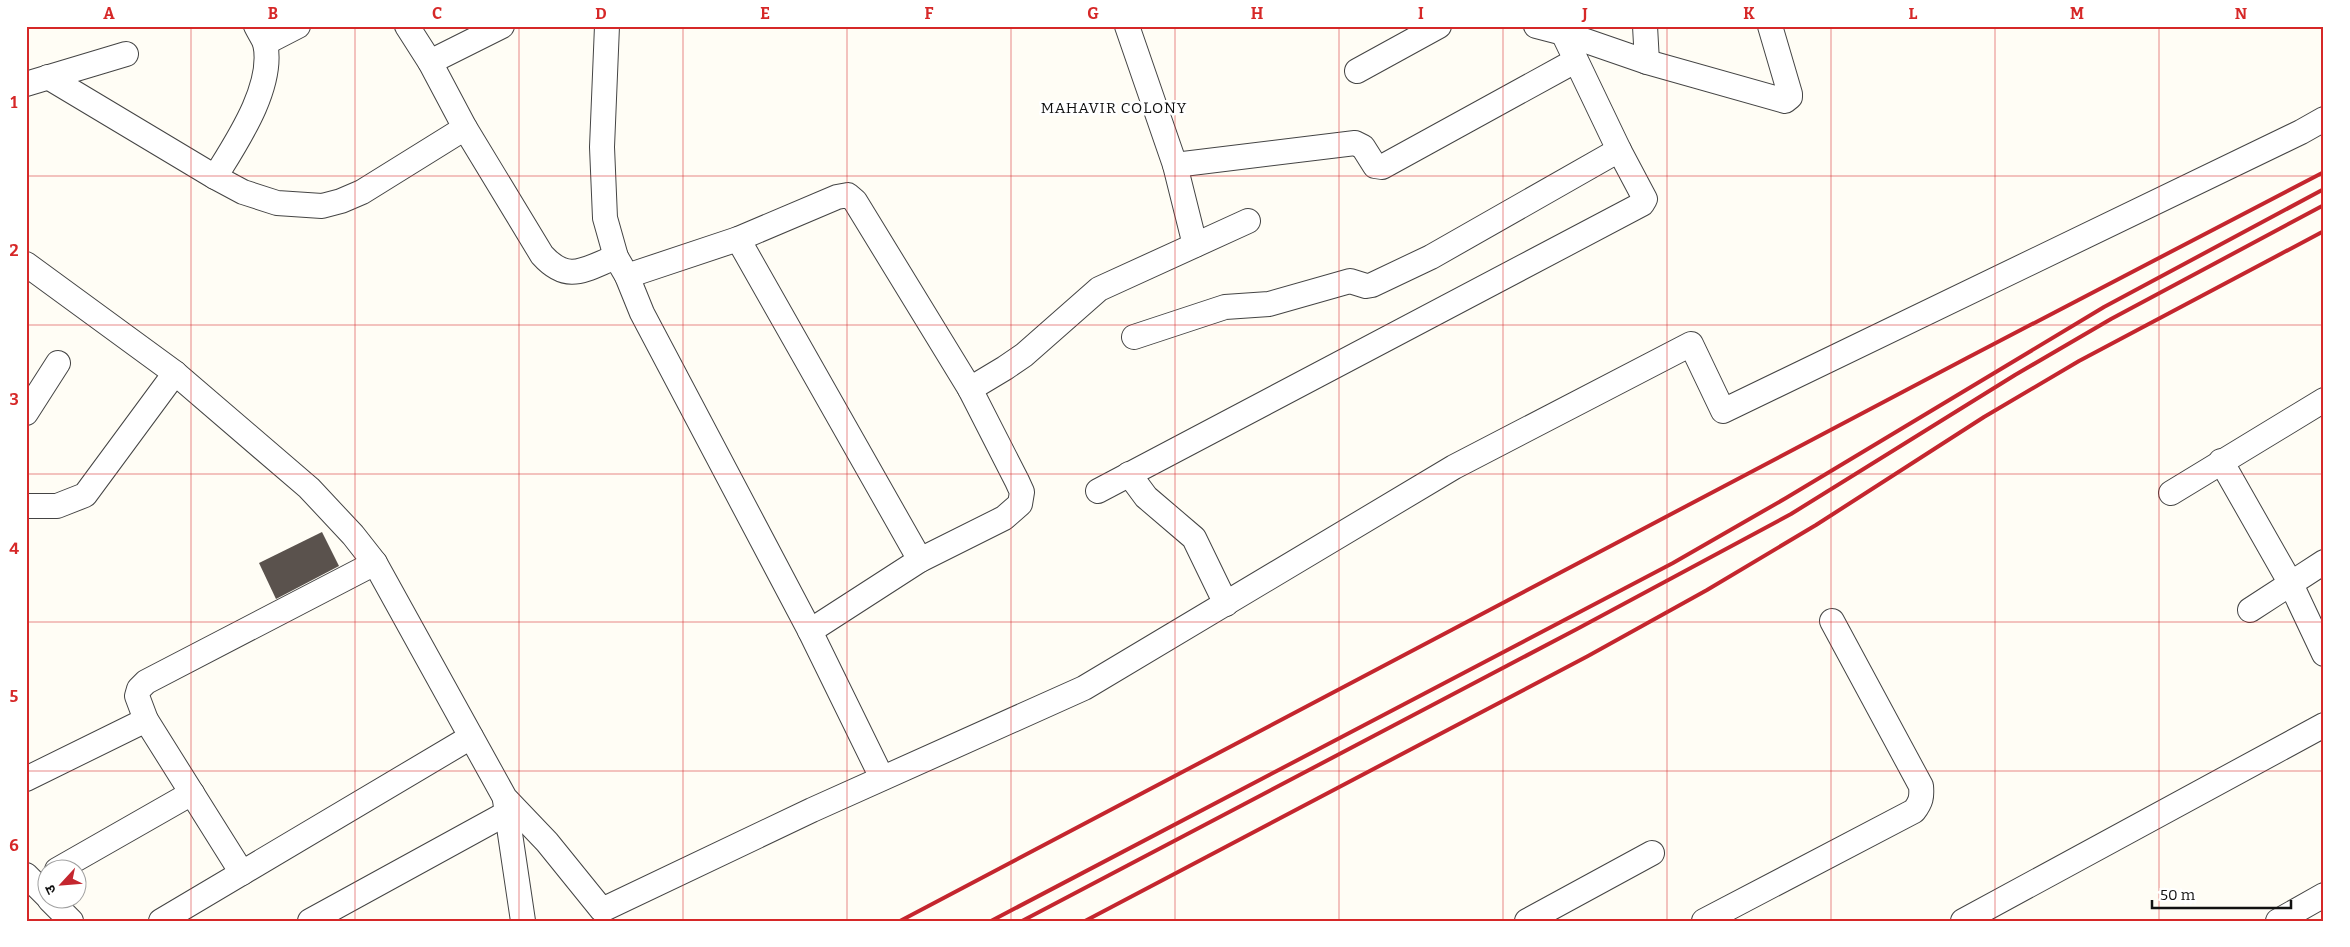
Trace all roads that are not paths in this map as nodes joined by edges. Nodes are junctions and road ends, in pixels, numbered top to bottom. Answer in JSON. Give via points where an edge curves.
{"nodes":[{"id":1,"x":298,"y":26,"type":"edge"},
{"id":2,"x":407,"y":26,"type":"edge"},
{"id":3,"x":502,"y":26,"type":"edge"},
{"id":4,"x":607,"y":26,"type":"edge"},
{"id":5,"x":1127,"y":26,"type":"edge"},
{"id":6,"x":1439,"y":26,"type":"edge"},
{"id":7,"x":1536,"y":26,"type":"edge"},
{"id":8,"x":1645,"y":26,"type":"edge"},
{"id":9,"x":1770,"y":26,"type":"edge"},
{"id":10,"x":1563,"y":33,"type":"junction"},
{"id":11,"x":261,"y":34,"type":"edge"},
{"id":12,"x":126,"y":54,"type":"dead end"},
{"id":13,"x":1575,"y":60,"type":"junction"},
{"id":14,"x":430,"y":62,"type":"junction"},
{"id":15,"x":1647,"y":62,"type":"junction"},
{"id":16,"x":1356,"y":71,"type":"dead end"},
{"id":17,"x":37,"y":80,"type":"edge"},
{"id":18,"x":2324,"y":119,"type":"edge"},
{"id":19,"x":465,"y":128,"type":"junction"},
{"id":20,"x":1619,"y":150,"type":"junction"},
{"id":21,"x":1175,"y":165,"type":"junction"},
{"id":22,"x":215,"y":177,"type":"junction"},
{"id":23,"x":1248,"y":221,"type":"dead end"},
{"id":24,"x":738,"y":239,"type":"junction"},
{"id":25,"x":1195,"y":245,"type":"junction"},
{"id":26,"x":26,"y":264,"type":"edge"},
{"id":27,"x":621,"y":266,"type":"junction"},
{"id":28,"x":1134,"y":337,"type":"dead end"},
{"id":29,"x":58,"y":363,"type":"dead end"},
{"id":30,"x":174,"y":373,"type":"junction"},
{"id":31,"x":970,"y":389,"type":"junction"},
{"id":32,"x":2324,"y":400,"type":"edge"},
{"id":33,"x":26,"y":413,"type":"edge"},
{"id":34,"x":2221,"y":461,"type":"junction"},
{"id":35,"x":1129,"y":474,"type":"junction"},
{"id":36,"x":1098,"y":491,"type":"dead end"},
{"id":37,"x":2171,"y":493,"type":"dead end"},
{"id":38,"x":26,"y":506,"type":"edge"},
{"id":39,"x":920,"y":560,"type":"junction"},
{"id":40,"x":2324,"y":562,"type":"edge"},
{"id":41,"x":375,"y":563,"type":"junction"},
{"id":42,"x":2291,"y":584,"type":"junction"},
{"id":43,"x":1226,"y":604,"type":"junction"},
{"id":44,"x":2250,"y":610,"type":"dead end"},
{"id":45,"x":1832,"y":622,"type":"dead end"},
{"id":46,"x":810,"y":631,"type":"junction"},
{"id":47,"x":2324,"y":654,"type":"edge"},
{"id":48,"x":146,"y":720,"type":"junction"},
{"id":49,"x":2324,"y":725,"type":"edge"},
{"id":50,"x":471,"y":737,"type":"junction"},
{"id":51,"x":882,"y":778,"type":"junction"},
{"id":52,"x":26,"y":779,"type":"edge"},
{"id":53,"x":192,"y":793,"type":"junction"},
{"id":54,"x":506,"y":806,"type":"junction"},
{"id":55,"x":1652,"y":853,"type":"dead end"},
{"id":56,"x":75,"y":860,"type":"edge"},
{"id":57,"x":242,"y":873,"type":"junction"},
{"id":58,"x":2324,"y":895,"type":"edge"},
{"id":59,"x":61,"y":910,"type":"edge"},
{"id":60,"x":71,"y":921,"type":"edge"},
{"id":61,"x":161,"y":921,"type":"edge"},
{"id":62,"x":310,"y":921,"type":"edge"},
{"id":63,"x":523,"y":921,"type":"edge"},
{"id":64,"x":1527,"y":921,"type":"edge"},
{"id":65,"x":1704,"y":921,"type":"edge"},
{"id":66,"x":1963,"y":921,"type":"edge"},
{"id":67,"x":2278,"y":921,"type":"edge"}],
"edges":[{"from":1,"to":11,"type":"street"},
{"from":2,"to":14,"type":"street"},
{"from":3,"to":14,"type":"street"},
{"from":4,"to":27,"type":"street","via":[[602,148],[605,218]]},
{"from":5,"to":21,"type":"street"},
{"from":6,"to":16,"type":"street"},
{"from":7,"to":10,"type":"street"},
{"from":8,"to":15,"type":"street"},
{"from":9,"to":15,"type":"street","via":[[1790,94],[1785,101]]},
{"from":10,"to":13,"type":"street"},
{"from":10,"to":15,"type":"street"},
{"from":11,"to":22,"type":"street","via":[[266,60],[264,77],[254,108]]},
{"from":12,"to":17,"type":"street"},
{"from":13,"to":20,"type":"street"},
{"from":13,"to":21,"type":"street","via":[[1382,167],[1375,166],[1363,147],[1355,143]]},
{"from":14,"to":19,"type":"street"},
{"from":17,"to":22,"type":"street"},
{"from":18,"to":43,"type":"street","via":[[2090,236],[1723,411],[1691,344],[1454,467]]},
{"from":19,"to":22,"type":"street","via":[[362,192],[322,206],[277,203],[243,192]]},
{"from":19,"to":27,"type":"street","via":[[552,267],[562,272],[574,272]]},
{"from":20,"to":28,"type":"street","via":[[1431,257],[1372,285],[1350,281],[1269,304],[1225,307]]},
{"from":20,"to":35,"type":"street","via":[[1643,191],[1645,199],[1642,204]]},
{"from":21,"to":25,"type":"street"},
{"from":23,"to":25,"type":"street"},
{"from":24,"to":27,"type":"street"},
{"from":24,"to":31,"type":"street","via":[[848,195]]},
{"from":24,"to":39,"type":"street"},
{"from":25,"to":31,"type":"street","via":[[1098,289],[1024,355]]},
{"from":26,"to":30,"type":"street"},
{"from":27,"to":46,"type":"street","via":[[642,313]]},
{"from":29,"to":33,"type":"street"},
{"from":30,"to":38,"type":"street","via":[[85,495],[57,506]]},
{"from":30,"to":41,"type":"street","via":[[309,488]]},
{"from":31,"to":39,"type":"street","via":[[1022,492],[1020,504],[1004,518]]},
{"from":32,"to":34,"type":"street"},
{"from":34,"to":37,"type":"street"},
{"from":34,"to":42,"type":"street"},
{"from":35,"to":36,"type":"street"},
{"from":35,"to":43,"type":"street","via":[[1146,497],[1194,538]]},
{"from":39,"to":46,"type":"street"},
{"from":40,"to":42,"type":"street"},
{"from":41,"to":48,"type":"street","via":[[146,682],[137,696]]},
{"from":41,"to":50,"type":"street"},
{"from":42,"to":44,"type":"street"},
{"from":42,"to":47,"type":"street"},
{"from":43,"to":51,"type":"street","via":[[1084,688]]},
{"from":45,"to":65,"type":"street","via":[[1921,786],[1920,804],[1914,811]]},
{"from":46,"to":51,"type":"street"},
{"from":48,"to":52,"type":"street"},
{"from":48,"to":53,"type":"street"},
{"from":49,"to":66,"type":"street"},
{"from":50,"to":54,"type":"street"},
{"from":50,"to":57,"type":"street"},
{"from":51,"to":54,"type":"street","via":[[602,910],[547,842]]},
{"from":53,"to":56,"type":"street"},
{"from":53,"to":57,"type":"street"},
{"from":54,"to":62,"type":"street"},
{"from":54,"to":63,"type":"street"},
{"from":55,"to":64,"type":"street"},
{"from":57,"to":61,"type":"street"},
{"from":58,"to":67,"type":"street"},
{"from":59,"to":60,"type":"street"}]}
